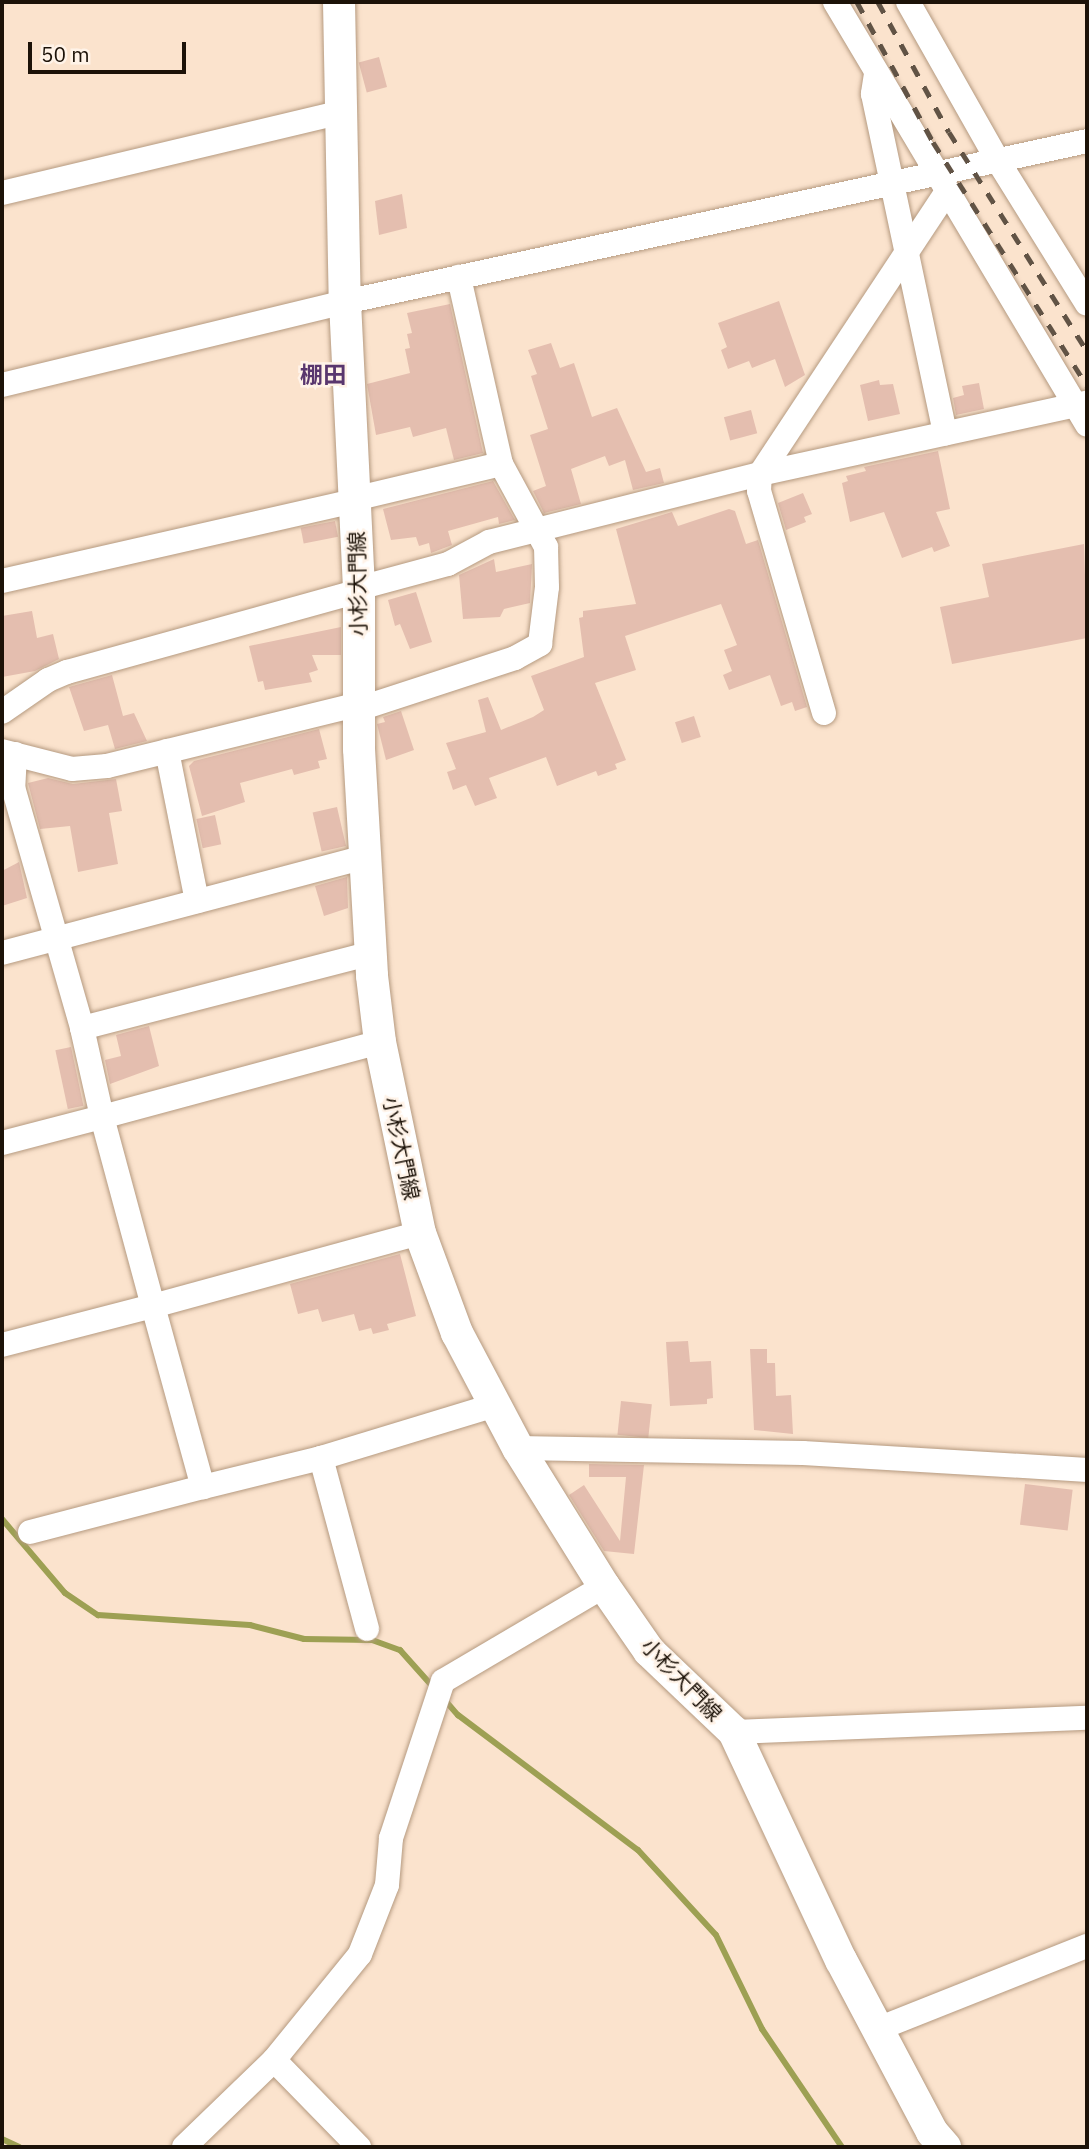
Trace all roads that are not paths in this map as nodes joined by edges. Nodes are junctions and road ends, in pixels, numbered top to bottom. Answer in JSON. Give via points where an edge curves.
{"nodes":[{"id":1,"x":340,"y":2,"type":"edge"},
{"id":2,"x":835,"y":2,"type":"edge"},
{"id":3,"x":908,"y":2,"type":"edge"},
{"id":4,"x":876,"y":73,"type":"junction"},
{"id":5,"x":343,"y":112,"type":"junction"},
{"id":6,"x":1087,"y":141,"type":"edge"},
{"id":7,"x":998,"y":161,"type":"junction"},
{"id":8,"x":890,"y":182,"type":"junction"},
{"id":9,"x":941,"y":184,"type":"junction"},
{"id":10,"x":2,"y":193,"type":"edge"},
{"id":11,"x":907,"y":248,"type":"junction"},
{"id":12,"x":459,"y":276,"type":"junction"},
{"id":13,"x":345,"y":302,"type":"junction"},
{"id":14,"x":1087,"y":304,"type":"edge"},
{"id":15,"x":2,"y":385,"type":"edge"},
{"id":16,"x":1083,"y":411,"type":"edge"},
{"id":17,"x":945,"y":433,"type":"junction"},
{"id":18,"x":501,"y":464,"type":"junction"},
{"id":19,"x":760,"y":474,"type":"junction"},
{"id":20,"x":355,"y":500,"type":"junction"},
{"id":21,"x":539,"y":531,"type":"junction"},
{"id":22,"x":2,"y":581,"type":"edge"},
{"id":23,"x":359,"y":589,"type":"junction"},
{"id":24,"x":359,"y":707,"type":"junction"},
{"id":25,"x":2,"y":712,"type":"edge"},
{"id":26,"x":824,"y":713,"type":"dead end"},
{"id":27,"x":166,"y":751,"type":"junction"},
{"id":28,"x":8,"y":753,"type":"edge"},
{"id":29,"x":366,"y":857,"type":"junction"},
{"id":30,"x":197,"y":901,"type":"junction"},
{"id":31,"x":58,"y":938,"type":"junction"},
{"id":32,"x":2,"y":953,"type":"edge"},
{"id":33,"x":370,"y":953,"type":"junction"},
{"id":34,"x":82,"y":1028,"type":"junction"},
{"id":35,"x":380,"y":1042,"type":"junction"},
{"id":36,"x":102,"y":1116,"type":"junction"},
{"id":37,"x":2,"y":1143,"type":"edge"},
{"id":38,"x":420,"y":1233,"type":"junction"},
{"id":39,"x":153,"y":1306,"type":"junction"},
{"id":40,"x":2,"y":1345,"type":"edge"},
{"id":41,"x":495,"y":1405,"type":"junction"},
{"id":42,"x":518,"y":1448,"type":"junction"},
{"id":43,"x":321,"y":1458,"type":"junction"},
{"id":44,"x":1087,"y":1471,"type":"edge"},
{"id":45,"x":203,"y":1487,"type":"junction"},
{"id":46,"x":30,"y":1532,"type":"dead end"},
{"id":47,"x":604,"y":1586,"type":"junction"},
{"id":48,"x":367,"y":1629,"type":"dead end"},
{"id":49,"x":1087,"y":1718,"type":"edge"},
{"id":50,"x":734,"y":1732,"type":"junction"},
{"id":51,"x":1087,"y":1946,"type":"edge"},
{"id":52,"x":878,"y":2029,"type":"junction"},
{"id":53,"x":274,"y":2060,"type":"junction"},
{"id":54,"x":184,"y":2147,"type":"edge"},
{"id":55,"x":359,"y":2147,"type":"edge"},
{"id":56,"x":945,"y":2147,"type":"edge"}],
"edges":[{"from":1,"to":5,"type":"main road","name":"小杉大門線"},
{"from":2,"to":4,"type":"street"},
{"from":3,"to":7,"type":"street"},
{"from":4,"to":8,"type":"street","via":[[873,94]]},
{"from":4,"to":9,"type":"street"},
{"from":5,"to":10,"type":"street"},
{"from":5,"to":13,"type":"main road","name":"小杉大門線"},
{"from":6,"to":7,"type":"street"},
{"from":7,"to":9,"type":"street"},
{"from":7,"to":14,"type":"street"},
{"from":8,"to":9,"type":"street"},
{"from":8,"to":11,"type":"street"},
{"from":8,"to":12,"type":"street"},
{"from":9,"to":11,"type":"street"},
{"from":9,"to":16,"type":"street"},
{"from":11,"to":17,"type":"street"},
{"from":11,"to":19,"type":"street"},
{"from":12,"to":13,"type":"street"},
{"from":12,"to":18,"type":"street"},
{"from":13,"to":15,"type":"street"},
{"from":13,"to":20,"type":"main road","name":"小杉大門線"},
{"from":16,"to":17,"type":"street"},
{"from":17,"to":19,"type":"street"},
{"from":18,"to":20,"type":"street"},
{"from":18,"to":21,"type":"street"},
{"from":19,"to":21,"type":"street"},
{"from":19,"to":26,"type":"street","via":[[759,491]]},
{"from":20,"to":22,"type":"street"},
{"from":20,"to":23,"type":"main road","name":"小杉大門線"},
{"from":21,"to":23,"type":"street","via":[[489,541],[448,564]]},
{"from":21,"to":24,"type":"street","via":[[546,547],[547,587],[540,644],[515,658]]},
{"from":23,"to":24,"type":"main road","name":"小杉大門線"},
{"from":23,"to":25,"type":"street","via":[[67,672]]},
{"from":24,"to":27,"type":"street"},
{"from":24,"to":29,"type":"main road","name":"小杉大門線"},
{"from":27,"to":28,"type":"street","via":[[72,769]]},
{"from":27,"to":30,"type":"street"},
{"from":28,"to":31,"type":"street","via":[[13,787]]},
{"from":29,"to":30,"type":"street"},
{"from":29,"to":33,"type":"main road","name":"小杉大門線"},
{"from":30,"to":31,"type":"street"},
{"from":31,"to":32,"type":"street"},
{"from":31,"to":34,"type":"street"},
{"from":33,"to":34,"type":"street"},
{"from":33,"to":35,"type":"main road","name":"小杉大門線"},
{"from":34,"to":36,"type":"street"},
{"from":35,"to":36,"type":"street"},
{"from":35,"to":38,"type":"main road","name":"小杉大門線"},
{"from":36,"to":37,"type":"street"},
{"from":36,"to":39,"type":"street"},
{"from":38,"to":39,"type":"street"},
{"from":38,"to":41,"type":"main road","name":"小杉大門線","via":[[457,1333]]},
{"from":39,"to":40,"type":"street"},
{"from":39,"to":45,"type":"street"},
{"from":41,"to":42,"type":"main road","name":"小杉大門線"},
{"from":41,"to":43,"type":"street"},
{"from":42,"to":44,"type":"street","via":[[803,1453]]},
{"from":42,"to":47,"type":"main road","name":"小杉大門線"},
{"from":43,"to":45,"type":"street"},
{"from":43,"to":48,"type":"street"},
{"from":45,"to":46,"type":"street"},
{"from":47,"to":50,"type":"main road","name":"小杉大門線","via":[[649,1651]]},
{"from":47,"to":53,"type":"street","via":[[443,1681],[391,1838],[387,1885],[360,1954]]},
{"from":49,"to":50,"type":"street"},
{"from":50,"to":52,"type":"main road","name":"小杉大門線"},
{"from":51,"to":52,"type":"street"},
{"from":52,"to":56,"type":"main road","name":"小杉大門線"},
{"from":53,"to":54,"type":"street"},
{"from":53,"to":55,"type":"street"}]}
